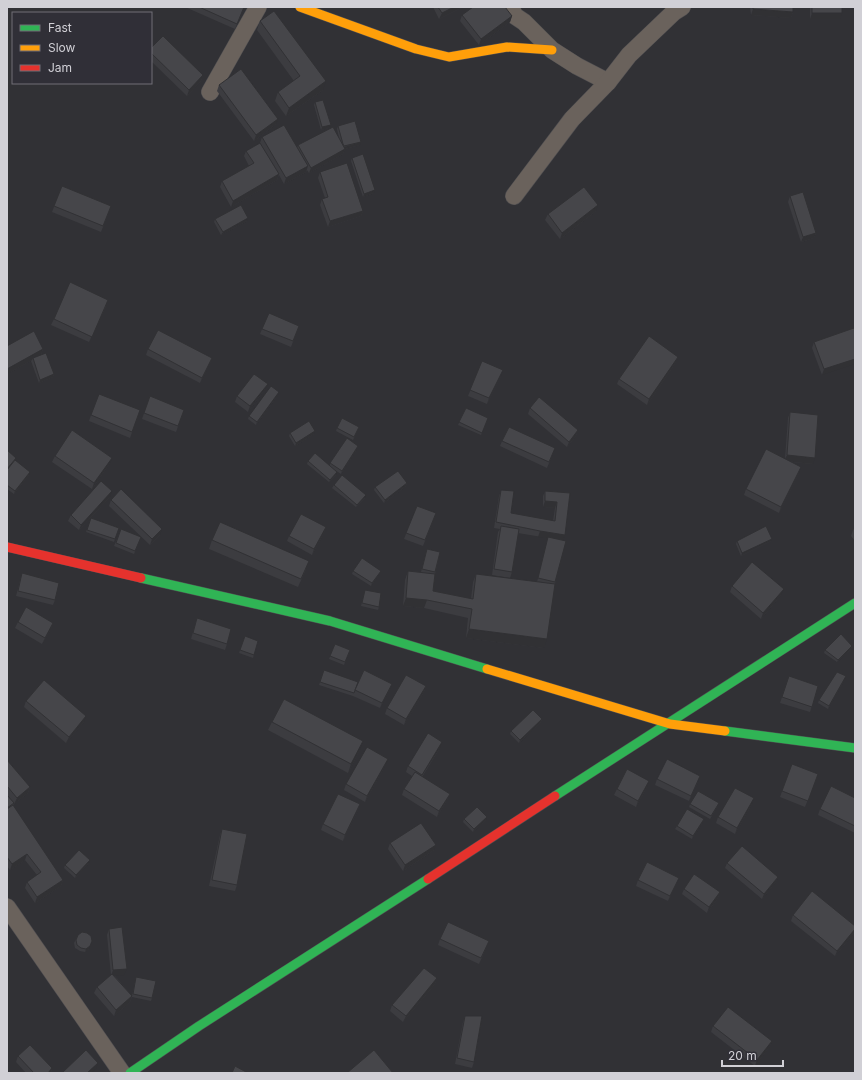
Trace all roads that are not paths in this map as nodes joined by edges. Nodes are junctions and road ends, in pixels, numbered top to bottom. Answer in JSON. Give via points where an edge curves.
{"nodes":[{"id":1,"x":258,"y":7,"type":"edge"},
{"id":2,"x":300,"y":7,"type":"edge"},
{"id":3,"x":510,"y":7,"type":"edge"},
{"id":4,"x":682,"y":7,"type":"edge"},
{"id":5,"x":552,"y":50,"type":"junction"},
{"id":6,"x":608,"y":82,"type":"junction"},
{"id":7,"x":210,"y":92,"type":"dead end"},
{"id":8,"x":514,"y":196,"type":"dead end"},
{"id":9,"x":7,"y":547,"type":"edge"},
{"id":10,"x":855,"y":603,"type":"edge"},
{"id":11,"x":670,"y":724,"type":"junction"},
{"id":12,"x":855,"y":748,"type":"edge"},
{"id":13,"x":7,"y":908,"type":"edge"},
{"id":14,"x":122,"y":1073,"type":"edge"},
{"id":15,"x":130,"y":1073,"type":"edge"}],
"edges":[{"from":1,"to":7,"type":"street"},
{"from":2,"to":5,"type":"street","via":[[416,49],[449,57],[507,47]]},
{"from":3,"to":5,"type":"street","via":[[515,16]]},
{"from":4,"to":6,"type":"street","via":[[629,55]]},
{"from":5,"to":6,"type":"street"},
{"from":6,"to":8,"type":"street","via":[[572,119]]},
{"from":9,"to":11,"type":"street","via":[[330,621]]},
{"from":10,"to":11,"type":"street"},
{"from":11,"to":12,"type":"street"},
{"from":11,"to":15,"type":"street","via":[[199,1026]]},
{"from":13,"to":14,"type":"street"}]}
